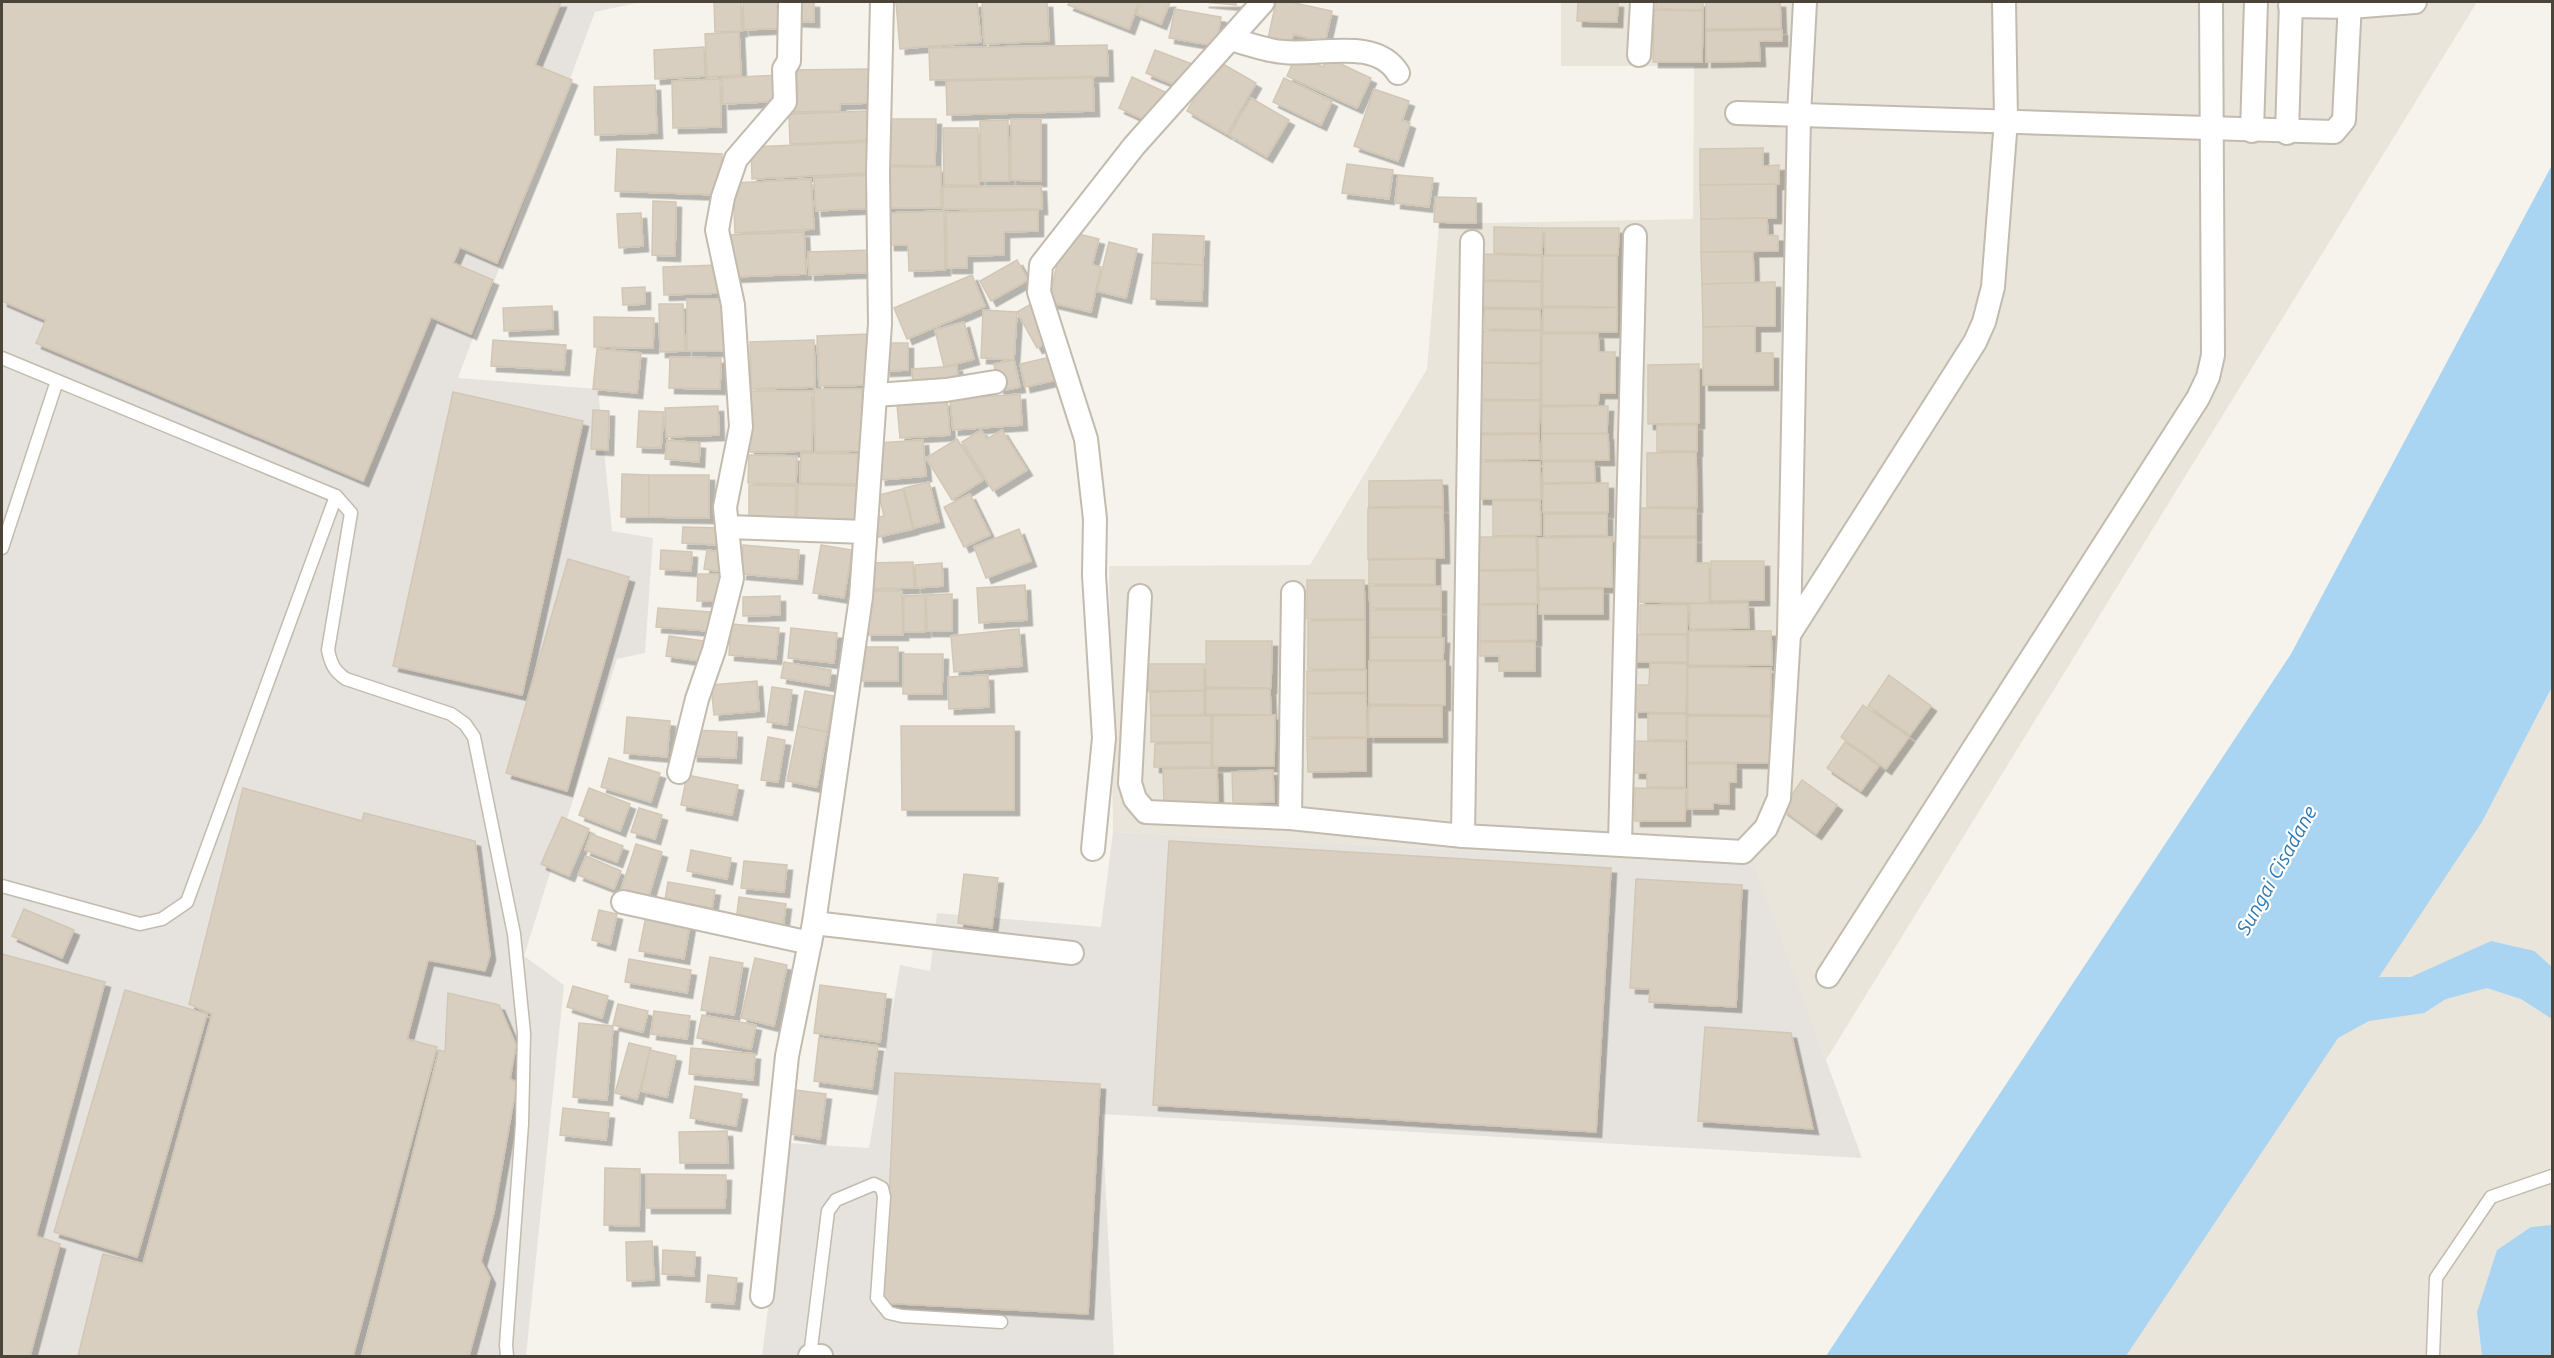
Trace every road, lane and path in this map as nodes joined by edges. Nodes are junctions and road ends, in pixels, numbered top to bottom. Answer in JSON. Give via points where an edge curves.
{"nodes":[{"id":1,"x":790,"y":2,"type":"edge"},
{"id":2,"x":882,"y":2,"type":"edge"},
{"id":3,"x":1263,"y":2,"type":"edge"},
{"id":4,"x":1642,"y":2,"type":"edge"},
{"id":5,"x":1805,"y":2,"type":"edge"},
{"id":6,"x":2004,"y":2,"type":"edge"},
{"id":7,"x":2211,"y":2,"type":"edge"},
{"id":8,"x":2256,"y":2,"type":"edge"},
{"id":9,"x":2415,"y":2,"type":"edge"},
{"id":10,"x":2291,"y":4,"type":"edge"},
{"id":11,"x":2350,"y":4,"type":"edge"},
{"id":12,"x":1230,"y":39,"type":"junction"},
{"id":13,"x":1639,"y":55,"type":"dead end"},
{"id":14,"x":1398,"y":73,"type":"dead end"},
{"id":15,"x":1737,"y":113,"type":"dead end"},
{"id":16,"x":1799,"y":115,"type":"junction"},
{"id":17,"x":2006,"y":120,"type":"junction"},
{"id":18,"x":2210,"y":128,"type":"junction"},
{"id":19,"x":2252,"y":131,"type":"junction"},
{"id":20,"x":2287,"y":133,"type":"junction"},
{"id":21,"x":1635,"y":236,"type":"dead end"},
{"id":22,"x":1472,"y":242,"type":"dead end"},
{"id":23,"x":2,"y":358,"type":"edge"},
{"id":24,"x":57,"y":381,"type":"junction"},
{"id":25,"x":995,"y":382,"type":"dead end"},
{"id":26,"x":875,"y":395,"type":"junction"},
{"id":27,"x":336,"y":496,"type":"junction"},
{"id":28,"x":727,"y":527,"type":"junction"},
{"id":29,"x":865,"y":532,"type":"junction"},
{"id":30,"x":2,"y":548,"type":"edge"},
{"id":31,"x":1293,"y":593,"type":"dead end"},
{"id":32,"x":1140,"y":596,"type":"dead end"},
{"id":33,"x":1789,"y":634,"type":"junction"},
{"id":34,"x":680,"y":772,"type":"dead end"},
{"id":35,"x":1290,"y":818,"type":"junction"},
{"id":36,"x":1463,"y":836,"type":"junction"},
{"id":37,"x":1620,"y":844,"type":"junction"},
{"id":38,"x":1093,"y":849,"type":"dead end"},
{"id":39,"x":2,"y":886,"type":"edge"},
{"id":40,"x":622,"y":902,"type":"dead end"},
{"id":41,"x":812,"y":933,"type":"junction"},
{"id":42,"x":1072,"y":953,"type":"dead end"},
{"id":43,"x":1828,"y":976,"type":"dead end"},
{"id":44,"x":2553,"y":1176,"type":"edge"},
{"id":45,"x":762,"y":1296,"type":"dead end"},
{"id":46,"x":1001,"y":1322,"type":"dead end"},
{"id":47,"x":507,"y":1356,"type":"edge"},
{"id":48,"x":814,"y":1356,"type":"edge"},
{"id":49,"x":2433,"y":1356,"type":"edge"}],
"edges":[{"from":1,"to":28,"type":"street","via":[[785,102],[736,159],[717,230],[733,305],[741,427],[725,507]]},
{"from":2,"to":26,"type":"street","via":[[880,324]]},
{"from":3,"to":12,"type":"street"},
{"from":4,"to":13,"type":"street"},
{"from":5,"to":16,"type":"street"},
{"from":6,"to":17,"type":"street"},
{"from":7,"to":18,"type":"street"},
{"from":8,"to":19,"type":"street"},
{"from":9,"to":11,"type":"street"},
{"from":10,"to":11,"type":"street"},
{"from":10,"to":20,"type":"street"},
{"from":11,"to":20,"type":"street","via":[[2344,120],[2334,132]]},
{"from":12,"to":14,"type":"street","via":[[1285,53],[1352,51],[1391,62]]},
{"from":12,"to":38,"type":"street","via":[[1134,146],[1041,265],[1038,278],[1086,439],[1095,519],[1094,575],[1104,738]]},
{"from":15,"to":16,"type":"street"},
{"from":16,"to":17,"type":"street"},
{"from":16,"to":33,"type":"street"},
{"from":17,"to":18,"type":"street"},
{"from":17,"to":33,"type":"street","via":[[1993,287],[1984,322]]},
{"from":18,"to":19,"type":"street"},
{"from":18,"to":43,"type":"street","via":[[2213,355],[2208,377]]},
{"from":19,"to":20,"type":"street"},
{"from":21,"to":37,"type":"street"},
{"from":22,"to":36,"type":"street"},
{"from":23,"to":24,"type":"lane"},
{"from":24,"to":27,"type":"lane"},
{"from":24,"to":30,"type":"lane"},
{"from":25,"to":26,"type":"street"},
{"from":26,"to":29,"type":"street"},
{"from":27,"to":39,"type":"lane","via":[[187,902],[162,919],[140,924]]},
{"from":27,"to":47,"type":"lane","via":[[348,507],[351,519],[328,650],[330,663],[346,679],[451,714],[465,724],[474,737],[512,923],[525,1033]]},
{"from":28,"to":29,"type":"street"},
{"from":28,"to":34,"type":"street","via":[[732,578]]},
{"from":29,"to":41,"type":"street","via":[[861,597]]},
{"from":31,"to":35,"type":"street"},
{"from":32,"to":35,"type":"street","via":[[1130,783],[1135,799],[1146,812]]},
{"from":33,"to":37,"type":"street","via":[[1779,798],[1766,828],[1743,852]]},
{"from":35,"to":36,"type":"street"},
{"from":36,"to":37,"type":"street"},
{"from":40,"to":41,"type":"street"},
{"from":41,"to":42,"type":"street"},
{"from":41,"to":45,"type":"street","via":[[787,1056]]},
{"from":44,"to":49,"type":"lane","via":[[2491,1197],[2436,1278]]},
{"from":46,"to":48,"type":"lane","via":[[902,1317],[882,1307],[877,1298],[884,1197],[882,1188],[874,1185],[836,1200],[828,1211]]}]}
